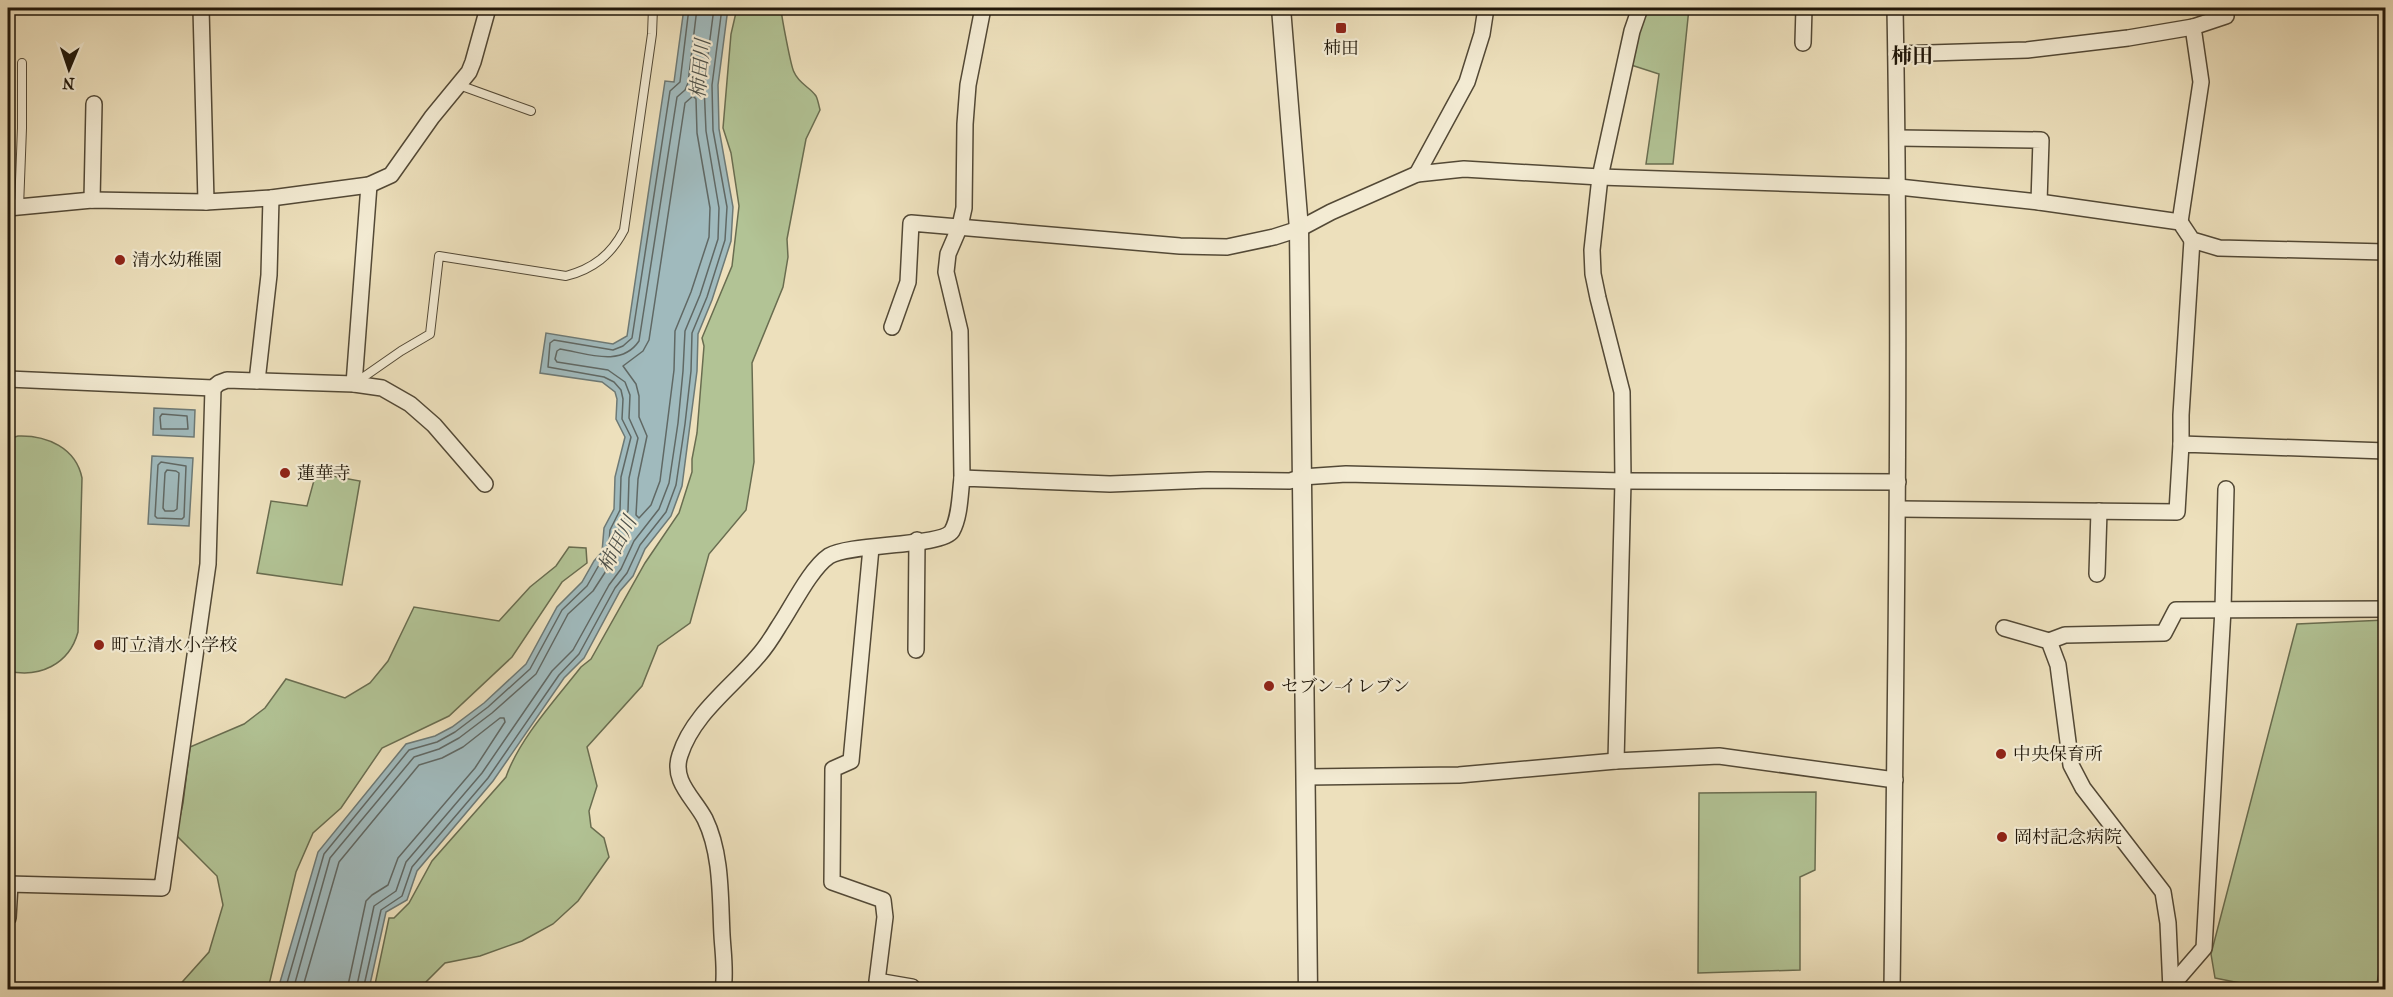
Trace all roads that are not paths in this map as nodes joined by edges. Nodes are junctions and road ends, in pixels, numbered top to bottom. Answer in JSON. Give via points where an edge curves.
{"nodes":[{"id":1,"x":201,"y":8,"type":"edge"},
{"id":2,"x":488,"y":8,"type":"edge"},
{"id":3,"x":653,"y":8,"type":"edge"},
{"id":4,"x":982,"y":8,"type":"edge"},
{"id":5,"x":1281,"y":8,"type":"edge"},
{"id":6,"x":1486,"y":8,"type":"edge"},
{"id":7,"x":1640,"y":8,"type":"edge"},
{"id":8,"x":1804,"y":8,"type":"edge"},
{"id":9,"x":1895,"y":8,"type":"edge"},
{"id":10,"x":2223,"y":8,"type":"edge"},
{"id":11,"x":2193,"y":27,"type":"junction"},
{"id":12,"x":1803,"y":43,"type":"dead end"},
{"id":13,"x":1896,"y":54,"type":"junction"},
{"id":14,"x":22,"y":63,"type":"dead end"},
{"id":15,"x":459,"y":85,"type":"junction"},
{"id":16,"x":94,"y":104,"type":"dead end"},
{"id":17,"x":531,"y":111,"type":"dead end"},
{"id":18,"x":1898,"y":138,"type":"junction"},
{"id":19,"x":1417,"y":174,"type":"junction"},
{"id":20,"x":1600,"y":177,"type":"junction"},
{"id":21,"x":369,"y":184,"type":"junction"},
{"id":22,"x":1899,"y":187,"type":"junction"},
{"id":23,"x":271,"y":198,"type":"junction"},
{"id":24,"x":92,"y":200,"type":"junction"},
{"id":25,"x":206,"y":202,"type":"junction"},
{"id":26,"x":2039,"y":202,"type":"junction"},
{"id":27,"x":13,"y":208,"type":"edge"},
{"id":28,"x":2180,"y":222,"type":"junction"},
{"id":29,"x":960,"y":226,"type":"junction"},
{"id":30,"x":1299,"y":229,"type":"junction"},
{"id":31,"x":2192,"y":240,"type":"junction"},
{"id":32,"x":2385,"y":252,"type":"edge"},
{"id":33,"x":892,"y":327,"type":"dead end"},
{"id":34,"x":8,"y":379,"type":"edge"},
{"id":35,"x":257,"y":381,"type":"junction"},
{"id":36,"x":354,"y":384,"type":"junction"},
{"id":37,"x":213,"y":388,"type":"junction"},
{"id":38,"x":2181,"y":444,"type":"junction"},
{"id":39,"x":2385,"y":452,"type":"edge"},
{"id":40,"x":1302,"y":477,"type":"junction"},
{"id":41,"x":962,"y":478,"type":"junction"},
{"id":42,"x":1623,"y":481,"type":"junction"},
{"id":43,"x":1898,"y":482,"type":"junction"},
{"id":44,"x":485,"y":484,"type":"dead end"},
{"id":45,"x":2226,"y":489,"type":"dead end"},
{"id":46,"x":1899,"y":509,"type":"junction"},
{"id":47,"x":2099,"y":511,"type":"junction"},
{"id":48,"x":918,"y":540,"type":"junction"},
{"id":49,"x":871,"y":548,"type":"junction"},
{"id":50,"x":2097,"y":574,"type":"dead end"},
{"id":51,"x":2223,"y":609,"type":"junction"},
{"id":52,"x":2385,"y":609,"type":"edge"},
{"id":53,"x":2004,"y":628,"type":"dead end"},
{"id":54,"x":2049,"y":641,"type":"junction"},
{"id":55,"x":916,"y":650,"type":"dead end"},
{"id":56,"x":1616,"y":760,"type":"junction"},
{"id":57,"x":1306,"y":777,"type":"junction"},
{"id":58,"x":1894,"y":780,"type":"junction"},
{"id":59,"x":9,"y":884,"type":"edge"},
{"id":60,"x":8,"y":918,"type":"edge"},
{"id":61,"x":2172,"y":987,"type":"edge"},
{"id":62,"x":723,"y":990,"type":"edge"},
{"id":63,"x":912,"y":990,"type":"edge"},
{"id":64,"x":1308,"y":990,"type":"edge"},
{"id":65,"x":1892,"y":990,"type":"edge"}],
"edges":[{"from":1,"to":25,"type":"street"},
{"from":2,"to":15,"type":"street","via":[[473,62]]},
{"from":3,"to":36,"type":"lane","via":[[624,230],[618,242],[601,261],[583,272],[566,276],[439,256],[430,334]]},
{"from":4,"to":29,"type":"street","via":[[968,85]]},
{"from":5,"to":30,"type":"street"},
{"from":6,"to":19,"type":"street","via":[[1467,82]]},
{"from":7,"to":20,"type":"street"},
{"from":8,"to":12,"type":"street"},
{"from":9,"to":13,"type":"street"},
{"from":10,"to":11,"type":"street","via":[[2226,16]]},
{"from":11,"to":13,"type":"street","via":[[2027,50]]},
{"from":11,"to":28,"type":"street","via":[[2201,82]]},
{"from":13,"to":18,"type":"street"},
{"from":14,"to":27,"type":"lane","via":[[22,128]]},
{"from":15,"to":17,"type":"lane"},
{"from":15,"to":21,"type":"street","via":[[391,175]]},
{"from":16,"to":24,"type":"street"},
{"from":18,"to":22,"type":"street"},
{"from":18,"to":26,"type":"street","via":[[2041,140]]},
{"from":19,"to":20,"type":"street","via":[[1464,169]]},
{"from":19,"to":30,"type":"street"},
{"from":20,"to":22,"type":"street"},
{"from":20,"to":42,"type":"street","via":[[1593,274],[1622,392]]},
{"from":21,"to":23,"type":"street"},
{"from":21,"to":36,"type":"street"},
{"from":22,"to":26,"type":"street"},
{"from":22,"to":43,"type":"street"},
{"from":23,"to":25,"type":"street"},
{"from":23,"to":35,"type":"street","via":[[269,275]]},
{"from":24,"to":25,"type":"street"},
{"from":24,"to":27,"type":"street"},
{"from":26,"to":28,"type":"street"},
{"from":28,"to":31,"type":"street"},
{"from":29,"to":30,"type":"street","via":[[1227,247]]},
{"from":29,"to":33,"type":"street","via":[[911,224],[908,282]]},
{"from":29,"to":41,"type":"street","via":[[948,254],[946,272],[960,331]]},
{"from":30,"to":40,"type":"street"},
{"from":31,"to":32,"type":"street","via":[[2219,248]]},
{"from":31,"to":38,"type":"street"},
{"from":34,"to":37,"type":"street"},
{"from":35,"to":36,"type":"street"},
{"from":35,"to":37,"type":"street","via":[[227,380]]},
{"from":36,"to":44,"type":"street","via":[[382,388],[410,404],[449,440]]},
{"from":37,"to":59,"type":"street","via":[[208,564],[162,888]]},
{"from":38,"to":39,"type":"street"},
{"from":38,"to":47,"type":"street","via":[[2177,512]]},
{"from":40,"to":41,"type":"street","via":[[1290,481],[1110,484]]},
{"from":40,"to":42,"type":"street","via":[[1346,474]]},
{"from":40,"to":57,"type":"street"},
{"from":41,"to":48,"type":"street","via":[[951,532],[944,538]]},
{"from":42,"to":43,"type":"street"},
{"from":42,"to":56,"type":"street"},
{"from":43,"to":46,"type":"street"},
{"from":45,"to":51,"type":"street"},
{"from":46,"to":47,"type":"street"},
{"from":46,"to":58,"type":"street"},
{"from":47,"to":50,"type":"street"},
{"from":48,"to":49,"type":"street"},
{"from":48,"to":55,"type":"street"},
{"from":49,"to":62,"type":"street","via":[[830,556],[806,582],[758,656],[690,732],[679,756],[679,778],[713,839]]},
{"from":49,"to":63,"type":"street","via":[[851,761],[833,769],[832,882],[884,900],[877,981]]},
{"from":51,"to":52,"type":"street"},
{"from":51,"to":54,"type":"street","via":[[2176,610],[2164,633],[2065,635]]},
{"from":51,"to":61,"type":"street","via":[[2204,948]]},
{"from":53,"to":54,"type":"street"},
{"from":54,"to":61,"type":"street","via":[[2058,664],[2071,765],[2083,788],[2163,892]]},
{"from":56,"to":57,"type":"street","via":[[1459,775]]},
{"from":56,"to":58,"type":"street","via":[[1719,756]]},
{"from":57,"to":64,"type":"street"},
{"from":58,"to":65,"type":"street"},
{"from":59,"to":60,"type":"street"}]}
